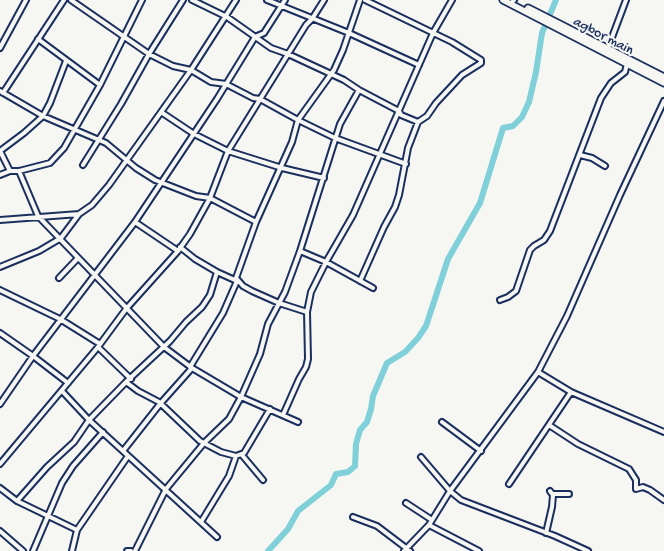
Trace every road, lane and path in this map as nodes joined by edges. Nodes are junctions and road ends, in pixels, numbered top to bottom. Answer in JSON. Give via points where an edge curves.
{"nodes":[{"id":1,"x":26,"y":0,"type":"edge"},
{"id":2,"x":64,"y":0,"type":"edge"},
{"id":3,"x":71,"y":0,"type":"edge"},
{"id":4,"x":142,"y":0,"type":"edge"},
{"id":5,"x":183,"y":0,"type":"edge"},
{"id":6,"x":192,"y":0,"type":"edge"},
{"id":7,"x":236,"y":0,"type":"edge"},
{"id":8,"x":266,"y":0,"type":"edge"},
{"id":9,"x":285,"y":0,"type":"edge"},
{"id":10,"x":324,"y":0,"type":"edge"},
{"id":11,"x":360,"y":0,"type":"edge"},
{"id":12,"x":365,"y":0,"type":"edge"},
{"id":13,"x":380,"y":0,"type":"edge"},
{"id":14,"x":452,"y":0,"type":"edge"},
{"id":15,"x":503,"y":0,"type":"edge"},
{"id":16,"x":513,"y":0,"type":"edge"},
{"id":17,"x":626,"y":0,"type":"edge"},
{"id":18,"x":282,"y":6,"type":"junction"},
{"id":19,"x":377,"y":6,"type":"junction"},
{"id":20,"x":227,"y":17,"type":"junction"},
{"id":21,"x":312,"y":18,"type":"junction"},
{"id":22,"x":544,"y":18,"type":"junction"},
{"id":23,"x":558,"y":25,"type":"junction"},
{"id":24,"x":349,"y":33,"type":"junction"},
{"id":25,"x":433,"y":33,"type":"junction"},
{"id":26,"x":124,"y":37,"type":"junction"},
{"id":27,"x":255,"y":37,"type":"junction"},
{"id":28,"x":38,"y":39,"type":"junction"},
{"id":29,"x":0,"y":48,"type":"edge"},
{"id":30,"x":608,"y":48,"type":"junction"},
{"id":31,"x":149,"y":54,"type":"junction"},
{"id":32,"x":288,"y":54,"type":"junction"},
{"id":33,"x":66,"y":61,"type":"junction"},
{"id":34,"x":627,"y":64,"type":"junction"},
{"id":35,"x":419,"y":66,"type":"junction"},
{"id":36,"x":192,"y":70,"type":"junction"},
{"id":37,"x":331,"y":74,"type":"junction"},
{"id":38,"x":664,"y":77,"type":"edge"},
{"id":39,"x":664,"y":83,"type":"edge"},
{"id":40,"x":226,"y":84,"type":"junction"},
{"id":41,"x":100,"y":85,"type":"junction"},
{"id":42,"x":359,"y":90,"type":"junction"},
{"id":43,"x":2,"y":92,"type":"edge"},
{"id":44,"x":260,"y":99,"type":"junction"},
{"id":45,"x":664,"y":101,"type":"edge"},
{"id":46,"x":399,"y":111,"type":"junction"},
{"id":47,"x":161,"y":112,"type":"junction"},
{"id":48,"x":43,"y":116,"type":"junction"},
{"id":49,"x":298,"y":120,"type":"junction"},
{"id":50,"x":418,"y":122,"type":"junction"},
{"id":51,"x":74,"y":130,"type":"junction"},
{"id":52,"x":194,"y":134,"type":"junction"},
{"id":53,"x":335,"y":138,"type":"junction"},
{"id":54,"x":98,"y":141,"type":"junction"},
{"id":55,"x":228,"y":150,"type":"junction"},
{"id":56,"x":0,"y":151,"type":"edge"},
{"id":57,"x":380,"y":155,"type":"junction"},
{"id":58,"x":580,"y":155,"type":"junction"},
{"id":59,"x":127,"y":159,"type":"junction"},
{"id":60,"x":406,"y":164,"type":"junction"},
{"id":61,"x":83,"y":165,"type":"dead end"},
{"id":62,"x":605,"y":166,"type":"dead end"},
{"id":63,"x":282,"y":168,"type":"junction"},
{"id":64,"x":10,"y":171,"type":"junction"},
{"id":65,"x":19,"y":171,"type":"junction"},
{"id":66,"x":0,"y":175,"type":"edge"},
{"id":67,"x":324,"y":178,"type":"junction"},
{"id":68,"x":162,"y":182,"type":"junction"},
{"id":69,"x":210,"y":198,"type":"junction"},
{"id":70,"x":79,"y":214,"type":"junction"},
{"id":71,"x":38,"y":216,"type":"junction"},
{"id":72,"x":0,"y":220,"type":"edge"},
{"id":73,"x":135,"y":222,"type":"junction"},
{"id":74,"x":256,"y":222,"type":"junction"},
{"id":75,"x":61,"y":238,"type":"junction"},
{"id":76,"x":179,"y":249,"type":"junction"},
{"id":77,"x":300,"y":251,"type":"junction"},
{"id":78,"x":78,"y":258,"type":"junction"},
{"id":79,"x":326,"y":262,"type":"junction"},
{"id":80,"x":0,"y":267,"type":"edge"},
{"id":81,"x":217,"y":272,"type":"junction"},
{"id":82,"x":94,"y":275,"type":"junction"},
{"id":83,"x":59,"y":278,"type":"dead end"},
{"id":84,"x":236,"y":280,"type":"junction"},
{"id":85,"x":360,"y":281,"type":"junction"},
{"id":86,"x":234,"y":286,"type":"junction"},
{"id":87,"x":243,"y":286,"type":"junction"},
{"id":88,"x":373,"y":288,"type":"dead end"},
{"id":89,"x":0,"y":290,"type":"edge"},
{"id":90,"x":500,"y":300,"type":"dead end"},
{"id":91,"x":279,"y":303,"type":"junction"},
{"id":92,"x":126,"y":309,"type":"junction"},
{"id":93,"x":307,"y":312,"type":"junction"},
{"id":94,"x":60,"y":319,"type":"junction"},
{"id":95,"x":2,"y":334,"type":"edge"},
{"id":96,"x":0,"y":340,"type":"edge"},
{"id":97,"x":99,"y":345,"type":"junction"},
{"id":98,"x":164,"y":347,"type":"junction"},
{"id":99,"x":33,"y":356,"type":"junction"},
{"id":100,"x":191,"y":368,"type":"junction"},
{"id":101,"x":538,"y":372,"type":"junction"},
{"id":102,"x":131,"y":378,"type":"junction"},
{"id":103,"x":126,"y":382,"type":"junction"},
{"id":104,"x":68,"y":383,"type":"junction"},
{"id":105,"x":62,"y":391,"type":"junction"},
{"id":106,"x":571,"y":392,"type":"junction"},
{"id":107,"x":241,"y":397,"type":"junction"},
{"id":108,"x":0,"y":404,"type":"edge"},
{"id":109,"x":160,"y":404,"type":"junction"},
{"id":110,"x":270,"y":409,"type":"junction"},
{"id":111,"x":283,"y":415,"type":"junction"},
{"id":112,"x":89,"y":420,"type":"junction"},
{"id":113,"x":298,"y":422,"type":"dead end"},
{"id":114,"x":442,"y":422,"type":"dead end"},
{"id":115,"x":549,"y":425,"type":"junction"},
{"id":116,"x":103,"y":432,"type":"junction"},
{"id":117,"x":664,"y":432,"type":"edge"},
{"id":118,"x":204,"y":444,"type":"junction"},
{"id":119,"x":481,"y":451,"type":"junction"},
{"id":120,"x":123,"y":452,"type":"junction"},
{"id":121,"x":242,"y":455,"type":"junction"},
{"id":122,"x":128,"y":456,"type":"junction"},
{"id":123,"x":236,"y":456,"type":"junction"},
{"id":124,"x":421,"y":456,"type":"dead end"},
{"id":125,"x":0,"y":464,"type":"edge"},
{"id":126,"x":263,"y":480,"type":"dead end"},
{"id":127,"x":509,"y":484,"type":"dead end"},
{"id":128,"x":0,"y":488,"type":"edge"},
{"id":129,"x":166,"y":489,"type":"junction"},
{"id":130,"x":450,"y":491,"type":"junction"},
{"id":131,"x":569,"y":494,"type":"dead end"},
{"id":132,"x":17,"y":500,"type":"junction"},
{"id":133,"x":664,"y":500,"type":"edge"},
{"id":134,"x":406,"y":503,"type":"dead end"},
{"id":135,"x":47,"y":515,"type":"junction"},
{"id":136,"x":353,"y":517,"type":"dead end"},
{"id":137,"x":432,"y":520,"type":"junction"},
{"id":138,"x":201,"y":522,"type":"junction"},
{"id":139,"x":429,"y":525,"type":"junction"},
{"id":140,"x":77,"y":530,"type":"junction"},
{"id":141,"x":0,"y":531,"type":"edge"},
{"id":142,"x":546,"y":533,"type":"junction"},
{"id":143,"x":217,"y":537,"type":"dead end"},
{"id":144,"x":407,"y":550,"type":"edge"},
{"id":145,"x":23,"y":551,"type":"edge"},
{"id":146,"x":32,"y":551,"type":"edge"},
{"id":147,"x":72,"y":551,"type":"edge"},
{"id":148,"x":126,"y":551,"type":"edge"},
{"id":149,"x":131,"y":551,"type":"edge"},
{"id":150,"x":135,"y":551,"type":"edge"},
{"id":151,"x":480,"y":551,"type":"edge"},
{"id":152,"x":588,"y":551,"type":"edge"}],
"edges":[{"from":1,"to":29,"type":"street"},
{"from":2,"to":28,"type":"street"},
{"from":3,"to":26,"type":"street"},
{"from":4,"to":26,"type":"street"},
{"from":5,"to":31,"type":"street"},
{"from":6,"to":20,"type":"street"},
{"from":7,"to":20,"type":"street"},
{"from":8,"to":18,"type":"street"},
{"from":9,"to":18,"type":"street"},
{"from":10,"to":21,"type":"street"},
{"from":11,"to":24,"type":"street"},
{"from":12,"to":19,"type":"street"},
{"from":13,"to":19,"type":"street"},
{"from":14,"to":25,"type":"street"},
{"from":15,"to":22,"type":"main road","name":"agbor main"},
{"from":16,"to":22,"type":"main road","name":"agbor main"},
{"from":17,"to":30,"type":"street"},
{"from":18,"to":21,"type":"street"},
{"from":18,"to":27,"type":"street","via":[[264,33]]},
{"from":19,"to":25,"type":"street"},
{"from":20,"to":27,"type":"street"},
{"from":20,"to":36,"type":"street"},
{"from":21,"to":24,"type":"street"},
{"from":21,"to":32,"type":"street"},
{"from":22,"to":23,"type":"main road","name":"agbor main"},
{"from":23,"to":30,"type":"main road","name":"agbor main"},
{"from":23,"to":34,"type":"main road","name":"agbor main"},
{"from":24,"to":35,"type":"street"},
{"from":24,"to":37,"type":"street"},
{"from":25,"to":35,"type":"street"},
{"from":25,"to":50,"type":"street","via":[[458,45],[481,63],[462,75]]},
{"from":26,"to":31,"type":"street"},
{"from":26,"to":41,"type":"street"},
{"from":27,"to":32,"type":"street"},
{"from":27,"to":40,"type":"street"},
{"from":28,"to":33,"type":"street"},
{"from":28,"to":43,"type":"street"},
{"from":30,"to":38,"type":"main road","name":"agbor main"},
{"from":31,"to":36,"type":"street","via":[[173,66]]},
{"from":31,"to":54,"type":"street"},
{"from":32,"to":37,"type":"street"},
{"from":32,"to":44,"type":"street"},
{"from":33,"to":41,"type":"street"},
{"from":33,"to":48,"type":"street"},
{"from":34,"to":39,"type":"main road","name":"agbor main"},
{"from":34,"to":58,"type":"street","via":[[625,72],[611,83],[601,98]]},
{"from":35,"to":46,"type":"street"},
{"from":36,"to":40,"type":"street","via":[[211,82]]},
{"from":36,"to":47,"type":"street"},
{"from":37,"to":42,"type":"street"},
{"from":37,"to":49,"type":"street"},
{"from":40,"to":44,"type":"street"},
{"from":40,"to":52,"type":"street"},
{"from":41,"to":51,"type":"street"},
{"from":42,"to":46,"type":"street"},
{"from":42,"to":53,"type":"street"},
{"from":43,"to":48,"type":"street"},
{"from":44,"to":49,"type":"street"},
{"from":44,"to":55,"type":"street"},
{"from":45,"to":101,"type":"street","via":[[567,316]]},
{"from":46,"to":50,"type":"street","via":[[401,116]]},
{"from":46,"to":57,"type":"street"},
{"from":47,"to":52,"type":"street"},
{"from":47,"to":59,"type":"street"},
{"from":48,"to":51,"type":"street"},
{"from":48,"to":56,"type":"street"},
{"from":49,"to":53,"type":"street"},
{"from":49,"to":63,"type":"street"},
{"from":50,"to":60,"type":"street"},
{"from":51,"to":54,"type":"street"},
{"from":51,"to":65,"type":"street","via":[[50,163]]},
{"from":52,"to":55,"type":"street"},
{"from":52,"to":68,"type":"street"},
{"from":53,"to":57,"type":"street"},
{"from":53,"to":67,"type":"street"},
{"from":54,"to":59,"type":"street","via":[[106,143]]},
{"from":54,"to":61,"type":"street"},
{"from":55,"to":63,"type":"street"},
{"from":55,"to":69,"type":"street"},
{"from":56,"to":64,"type":"street"},
{"from":57,"to":60,"type":"street"},
{"from":57,"to":79,"type":"street","via":[[353,215]]},
{"from":58,"to":62,"type":"street"},
{"from":58,"to":90,"type":"street","via":[[550,231],[530,250],[516,290]]},
{"from":59,"to":68,"type":"street","via":[[136,168]]},
{"from":59,"to":70,"type":"street","via":[[92,205]]},
{"from":60,"to":85,"type":"street","via":[[395,207]]},
{"from":63,"to":67,"type":"street"},
{"from":63,"to":74,"type":"street"},
{"from":64,"to":65,"type":"street"},
{"from":64,"to":66,"type":"street"},
{"from":65,"to":71,"type":"street"},
{"from":67,"to":77,"type":"street"},
{"from":68,"to":69,"type":"street","via":[[196,196]]},
{"from":68,"to":73,"type":"street"},
{"from":69,"to":74,"type":"street"},
{"from":69,"to":76,"type":"street","via":[[196,226]]},
{"from":70,"to":71,"type":"street"},
{"from":70,"to":75,"type":"street"},
{"from":71,"to":72,"type":"street"},
{"from":71,"to":75,"type":"street"},
{"from":73,"to":76,"type":"street"},
{"from":73,"to":82,"type":"street"},
{"from":74,"to":84,"type":"street"},
{"from":75,"to":78,"type":"street"},
{"from":75,"to":80,"type":"street"},
{"from":76,"to":81,"type":"street"},
{"from":76,"to":92,"type":"street"},
{"from":77,"to":79,"type":"street"},
{"from":77,"to":91,"type":"street"},
{"from":78,"to":82,"type":"street"},
{"from":78,"to":83,"type":"street"},
{"from":79,"to":85,"type":"street"},
{"from":79,"to":93,"type":"street","via":[[311,292]]},
{"from":81,"to":84,"type":"street"},
{"from":81,"to":98,"type":"street","via":[[202,308]]},
{"from":82,"to":92,"type":"street"},
{"from":82,"to":94,"type":"street"},
{"from":84,"to":86,"type":"street"},
{"from":84,"to":87,"type":"street"},
{"from":85,"to":88,"type":"street"},
{"from":86,"to":87,"type":"street"},
{"from":86,"to":100,"type":"street","via":[[223,313]]},
{"from":87,"to":91,"type":"street"},
{"from":89,"to":94,"type":"street"},
{"from":91,"to":93,"type":"street"},
{"from":91,"to":107,"type":"street"},
{"from":92,"to":97,"type":"street"},
{"from":92,"to":98,"type":"street"},
{"from":93,"to":111,"type":"street","via":[[308,359]]},
{"from":94,"to":97,"type":"street"},
{"from":94,"to":99,"type":"street"},
{"from":95,"to":96,"type":"street"},
{"from":95,"to":99,"type":"street"},
{"from":97,"to":102,"type":"street"},
{"from":97,"to":104,"type":"street"},
{"from":98,"to":100,"type":"street"},
{"from":98,"to":102,"type":"street"},
{"from":99,"to":104,"type":"street"},
{"from":99,"to":108,"type":"street"},
{"from":100,"to":107,"type":"street"},
{"from":100,"to":109,"type":"street"},
{"from":101,"to":106,"type":"street"},
{"from":101,"to":119,"type":"street"},
{"from":102,"to":103,"type":"street"},
{"from":103,"to":109,"type":"street"},
{"from":103,"to":112,"type":"street"},
{"from":104,"to":105,"type":"street"},
{"from":105,"to":112,"type":"street"},
{"from":105,"to":125,"type":"street"},
{"from":106,"to":115,"type":"street"},
{"from":106,"to":117,"type":"street"},
{"from":107,"to":110,"type":"street"},
{"from":107,"to":118,"type":"street","via":[[229,419]]},
{"from":109,"to":118,"type":"street"},
{"from":109,"to":120,"type":"street"},
{"from":110,"to":111,"type":"street"},
{"from":110,"to":121,"type":"street"},
{"from":111,"to":113,"type":"street"},
{"from":112,"to":116,"type":"street"},
{"from":112,"to":132,"type":"street","via":[[74,442]]},
{"from":114,"to":119,"type":"street"},
{"from":115,"to":127,"type":"street"},
{"from":115,"to":133,"type":"street","via":[[578,444],[629,469],[636,480],[636,489],[643,487]]},
{"from":116,"to":120,"type":"street"},
{"from":116,"to":135,"type":"street","via":[[62,482]]},
{"from":118,"to":123,"type":"street"},
{"from":118,"to":129,"type":"street"},
{"from":119,"to":130,"type":"street"},
{"from":120,"to":122,"type":"street"},
{"from":121,"to":123,"type":"street"},
{"from":121,"to":126,"type":"street"},
{"from":122,"to":129,"type":"street"},
{"from":122,"to":140,"type":"street"},
{"from":123,"to":138,"type":"street","via":[[229,476]]},
{"from":124,"to":130,"type":"street"},
{"from":128,"to":132,"type":"street"},
{"from":129,"to":138,"type":"street"},
{"from":129,"to":150,"type":"street"},
{"from":130,"to":137,"type":"street"},
{"from":130,"to":142,"type":"street","via":[[466,502]]},
{"from":131,"to":142,"type":"street","via":[[551,493],[551,514]]},
{"from":132,"to":135,"type":"street"},
{"from":134,"to":137,"type":"street"},
{"from":135,"to":140,"type":"street"},
{"from":135,"to":146,"type":"street"},
{"from":136,"to":144,"type":"street","via":[[378,526]]},
{"from":137,"to":139,"type":"street"},
{"from":138,"to":143,"type":"street"},
{"from":139,"to":144,"type":"street"},
{"from":139,"to":151,"type":"street"},
{"from":140,"to":147,"type":"street"},
{"from":141,"to":145,"type":"street"},
{"from":142,"to":152,"type":"street"},
{"from":148,"to":149,"type":"street"}]}
